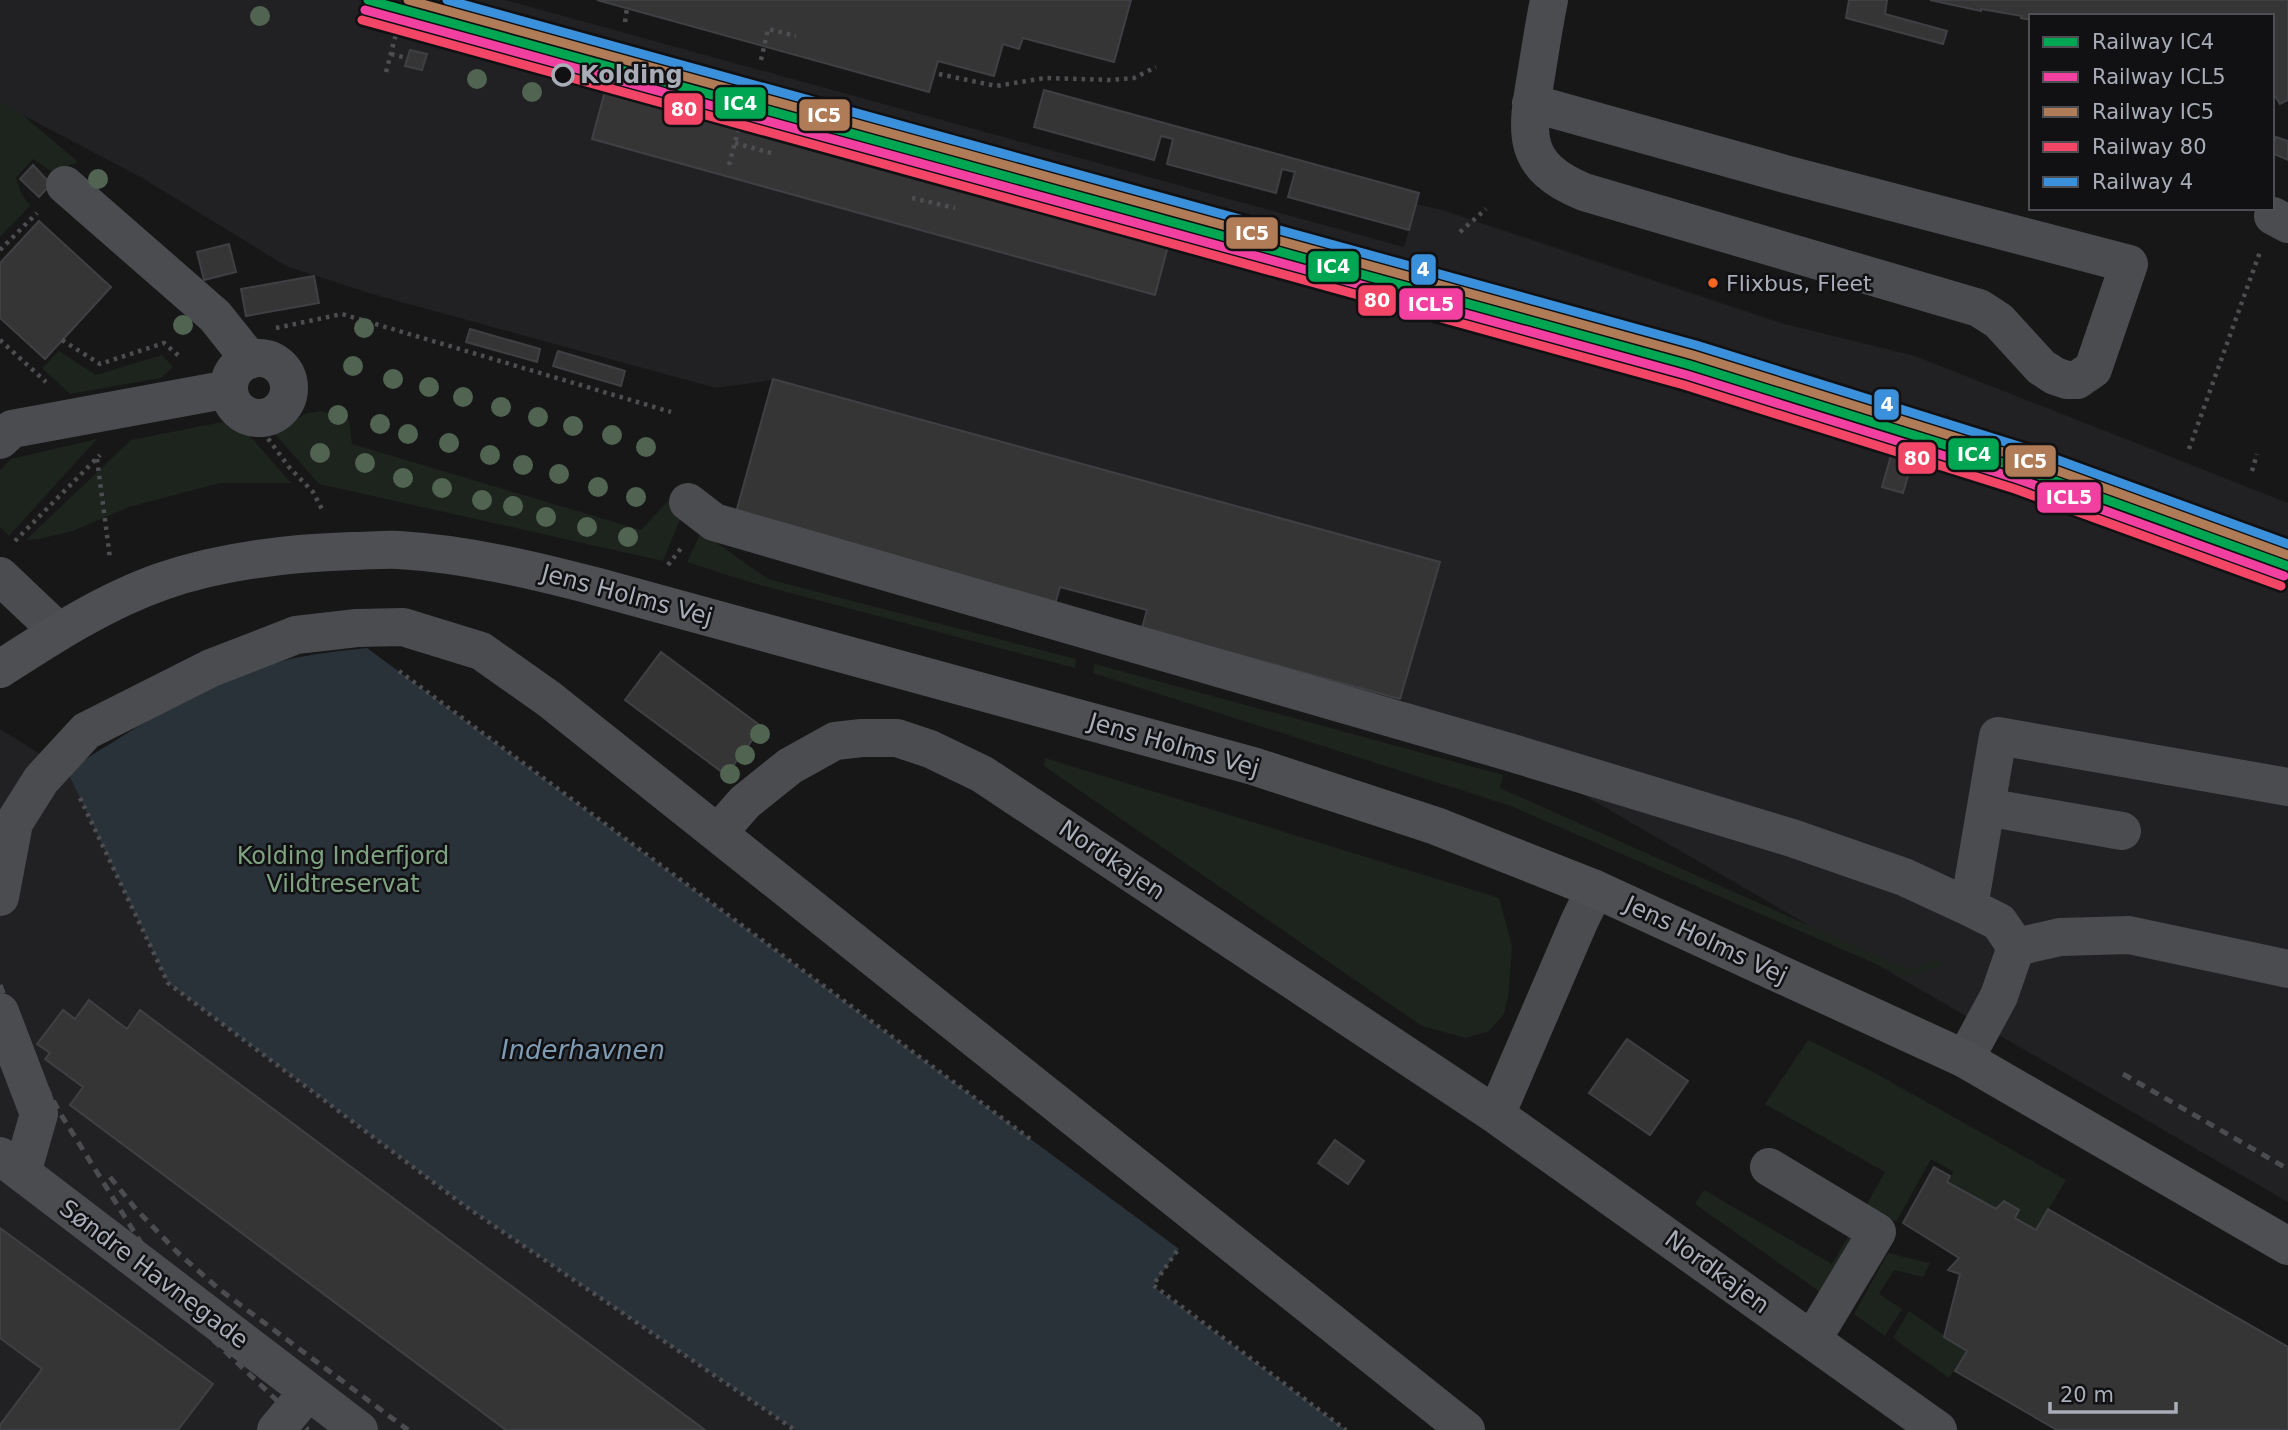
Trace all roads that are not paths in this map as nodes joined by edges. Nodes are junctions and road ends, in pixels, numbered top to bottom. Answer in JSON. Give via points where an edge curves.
{"nodes":[{"id":1,"x":1549,"y":0,"type":"edge"},
{"id":2,"x":1531,"y":103,"type":"junction"},
{"id":3,"x":65,"y":186,"type":"road end"},
{"id":4,"x":239,"y":374,"type":"junction"},
{"id":5,"x":0,"y":440,"type":"edge"},
{"id":6,"x":697,"y":509,"type":"road end"},
{"id":7,"x":0,"y":576,"type":"edge"},
{"id":8,"x":58,"y":631,"type":"junction"},
{"id":9,"x":0,"y":669,"type":"edge"},
{"id":10,"x":2288,"y":787,"type":"edge"},
{"id":11,"x":1986,"y":807,"type":"junction"},
{"id":12,"x":2122,"y":831,"type":"dead end"},
{"id":13,"x":718,"y":833,"type":"junction"},
{"id":14,"x":1595,"y":890,"type":"junction"},
{"id":15,"x":0,"y":897,"type":"edge"},
{"id":16,"x":1969,"y":907,"type":"junction"},
{"id":17,"x":2016,"y":947,"type":"junction"},
{"id":18,"x":2288,"y":969,"type":"edge"},
{"id":19,"x":0,"y":1012,"type":"edge"},
{"id":20,"x":1965,"y":1059,"type":"junction"},
{"id":21,"x":1496,"y":1115,"type":"junction"},
{"id":22,"x":11,"y":1165,"type":"edge"},
{"id":23,"x":1769,"y":1167,"type":"dead end"},
{"id":24,"x":2288,"y":1246,"type":"edge"},
{"id":25,"x":1812,"y":1340,"type":"junction"},
{"id":26,"x":308,"y":1392,"type":"junction"},
{"id":27,"x":1932,"y":1428,"type":"edge"},
{"id":28,"x":276,"y":1430,"type":"edge"},
{"id":29,"x":359,"y":1430,"type":"edge"},
{"id":30,"x":1466,"y":1430,"type":"edge"}],
"edges":[{"from":1,"to":2,"type":"street"},
{"from":2,"to":2,"type":"street","via":[[2129,264],[2093,369],[2077,380],[2055,376],[1999,321],[1979,308],[1570,187],[1545,167],[1531,142]]},
{"from":3,"to":4,"type":"street","via":[[215,316]]},
{"from":4,"to":4,"type":"street","via":[[231,400],[237,410],[252,418],[268,418],[286,403],[289,382],[278,365],[260,358]]},
{"from":4,"to":5,"type":"street","via":[[12,429]]},
{"from":6,"to":16,"type":"street","via":[[714,522],[1792,838],[1904,877]]},
{"from":7,"to":8,"type":"street"},
{"from":8,"to":9,"type":"main road","name":"Jens Holms Vej"},
{"from":8,"to":14,"type":"main road","name":"Jens Holms Vej","via":[[162,581],[230,562],[306,553],[399,550],[511,565],[1253,766],[1436,826]]},
{"from":10,"to":11,"type":"street","via":[[1998,736]]},
{"from":11,"to":12,"type":"street"},
{"from":11,"to":16,"type":"street"},
{"from":13,"to":15,"type":"street","via":[[481,651],[402,627],[357,628],[296,635],[211,668],[86,732],[41,780],[14,823]]},
{"from":13,"to":21,"type":"street","name":"Nordkajen","via":[[745,802],[790,766],[835,741],[897,738],[930,749],[982,774]]},
{"from":13,"to":30,"type":"street"},
{"from":14,"to":20,"type":"main road","name":"Jens Holms Vej"},
{"from":14,"to":21,"type":"street"},
{"from":16,"to":17,"type":"street","via":[[1999,922]]},
{"from":17,"to":18,"type":"street","via":[[2060,937],[2129,935]]},
{"from":17,"to":20,"type":"street","via":[[1999,996]]},
{"from":19,"to":22,"type":"street","via":[[39,1114]]},
{"from":20,"to":24,"type":"main road","name":"Jens Holms Vej"},
{"from":21,"to":25,"type":"street","name":"Nordkajen"},
{"from":22,"to":26,"type":"street","name":"Søndre Havnegade"},
{"from":23,"to":25,"type":"street","via":[[1877,1232]]},
{"from":25,"to":27,"type":"street","name":"Nordkajen"},
{"from":26,"to":28,"type":"street"},
{"from":26,"to":29,"type":"street","name":"Søndre Havnegade"}]}
